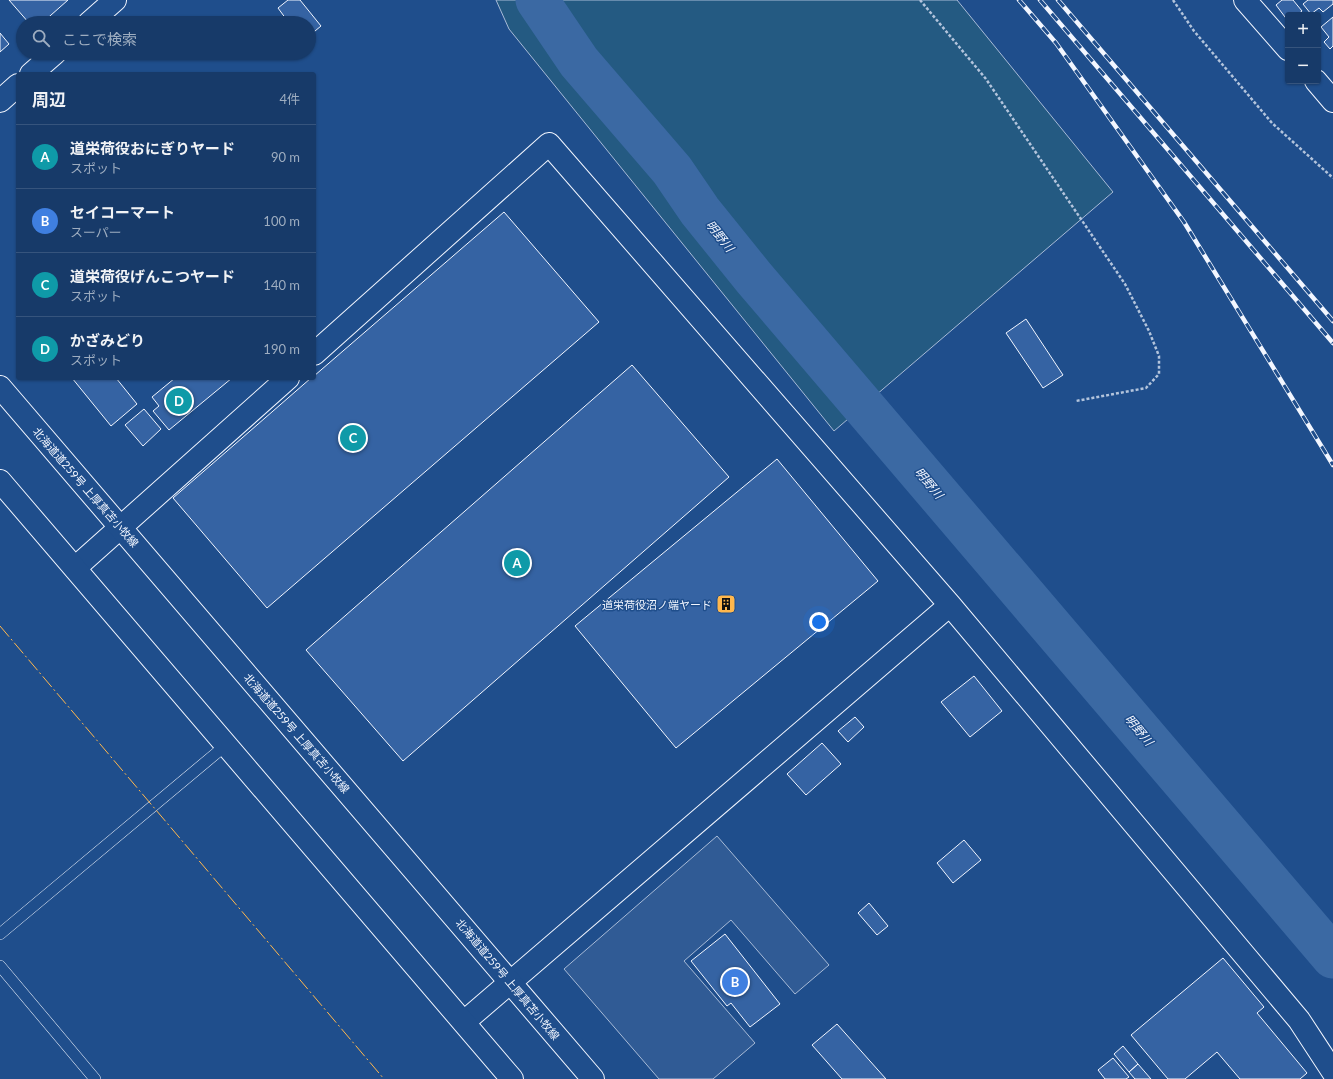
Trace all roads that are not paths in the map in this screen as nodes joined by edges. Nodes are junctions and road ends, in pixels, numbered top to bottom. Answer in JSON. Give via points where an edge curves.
{"nodes":[{"id":1,"x":115,"y":0,"type":"edge"},
{"id":2,"x":1245,"y":0,"type":"edge"},
{"id":3,"x":97,"y":16,"type":"edge"},
{"id":4,"x":1287,"y":48,"type":"edge"},
{"id":5,"x":47,"y":60,"type":"edge"},
{"id":6,"x":33,"y":72,"type":"edge"},
{"id":7,"x":1319,"y":84,"type":"edge"},
{"id":8,"x":16,"y":87,"type":"edge"},
{"id":9,"x":0,"y":101,"type":"edge"},
{"id":10,"x":1333,"y":101,"type":"edge"},
{"id":11,"x":316,"y":352,"type":"edge"},
{"id":12,"x":286,"y":380,"type":"edge"},
{"id":13,"x":0,"y":388,"type":"edge"},
{"id":14,"x":0,"y":481,"type":"edge"},
{"id":15,"x":120,"y":528,"type":"junction"},
{"id":16,"x":74,"y":568,"type":"junction"},
{"id":17,"x":950,"y":605,"type":"junction"},
{"id":18,"x":226,"y":745,"type":"junction"},
{"id":19,"x":0,"y":934,"type":"edge"},
{"id":20,"x":0,"y":966,"type":"edge"},
{"id":21,"x":510,"y":981,"type":"junction"},
{"id":22,"x":464,"y":1022,"type":"junction"},
{"id":23,"x":1333,"y":1072,"type":"edge"},
{"id":24,"x":95,"y":1079,"type":"edge"},
{"id":25,"x":512,"y":1079,"type":"edge"},
{"id":26,"x":593,"y":1079,"type":"edge"}],
"edges":[{"from":1,"to":3,"type":"street"},
{"from":2,"to":4,"type":"street"},
{"from":5,"to":6,"type":"street"},
{"from":7,"to":10,"type":"street"},
{"from":8,"to":9,"type":"street"},
{"from":11,"to":17,"type":"street","via":[[549,144]]},
{"from":12,"to":15,"type":"street"},
{"from":13,"to":15,"type":"street","name":"北海道道259号 上厚真苫小牧線"},
{"from":14,"to":16,"type":"street"},
{"from":15,"to":16,"type":"street"},
{"from":15,"to":21,"type":"street","name":"北海道道259号 上厚真苫小牧線"},
{"from":16,"to":18,"type":"street"},
{"from":17,"to":21,"type":"street"},
{"from":17,"to":23,"type":"street","via":[[1299,1020]]},
{"from":18,"to":19,"type":"lane"},
{"from":18,"to":22,"type":"street"},
{"from":20,"to":24,"type":"lane"},
{"from":21,"to":22,"type":"street"},
{"from":21,"to":26,"type":"street","name":"北海道道259号 上厚真苫小牧線"},
{"from":22,"to":25,"type":"street"}]}
